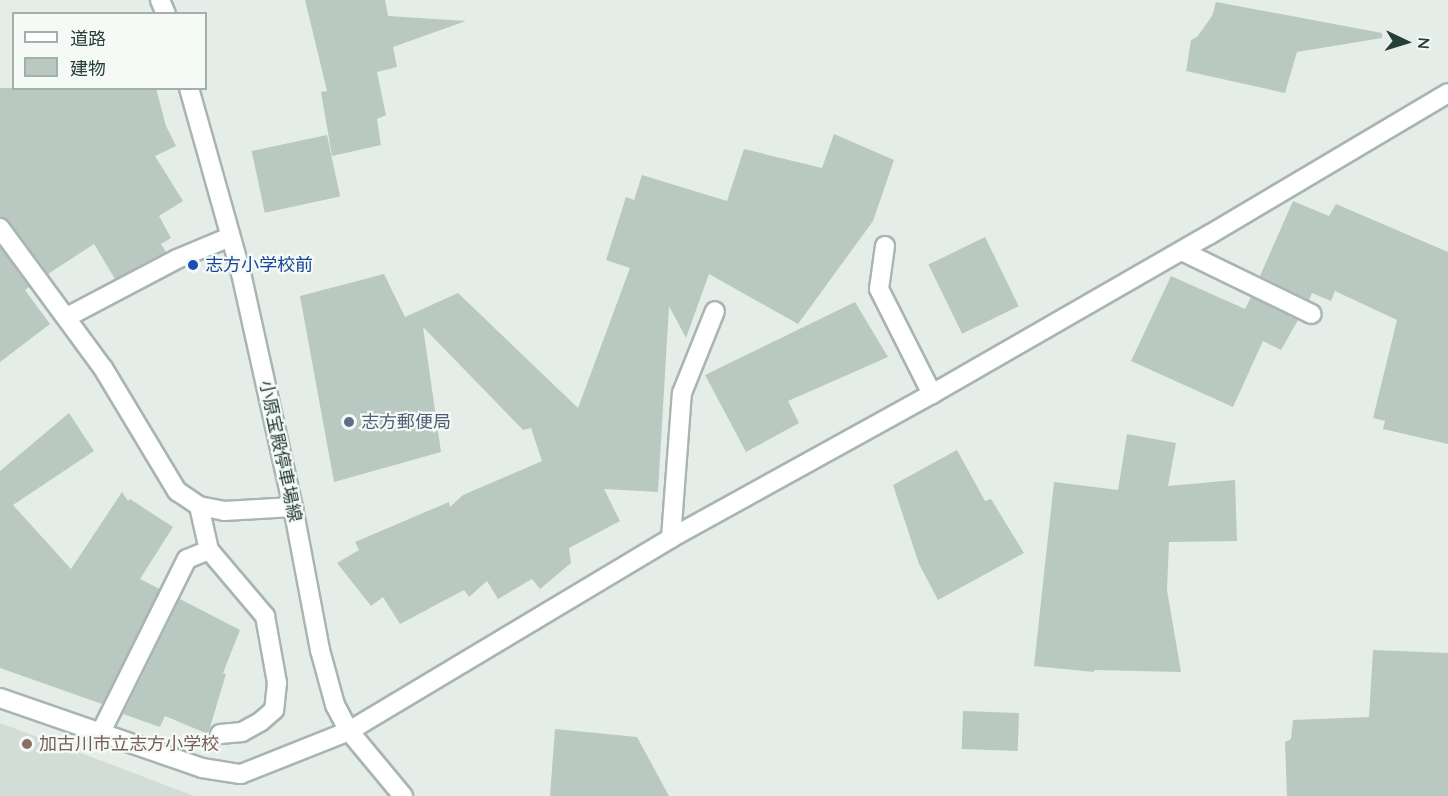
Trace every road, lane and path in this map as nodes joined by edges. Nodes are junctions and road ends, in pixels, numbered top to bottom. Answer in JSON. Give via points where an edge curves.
{"nodes":[{"id":1,"x":190,"y":90,"type":"edge"},
{"id":2,"x":1448,"y":93,"type":"edge"},
{"id":3,"x":0,"y":228,"type":"edge"},
{"id":4,"x":230,"y":237,"type":"junction"},
{"id":5,"x":885,"y":246,"type":"dead end"},
{"id":6,"x":1182,"y":250,"type":"junction"},
{"id":7,"x":715,"y":311,"type":"dead end"},
{"id":8,"x":1312,"y":314,"type":"dead end"},
{"id":9,"x":67,"y":317,"type":"junction"},
{"id":10,"x":932,"y":394,"type":"junction"},
{"id":11,"x":199,"y":506,"type":"junction"},
{"id":12,"x":293,"y":507,"type":"junction"},
{"id":13,"x":671,"y":538,"type":"junction"},
{"id":14,"x":209,"y":550,"type":"junction"},
{"id":15,"x":0,"y":698,"type":"edge"},
{"id":16,"x":349,"y":730,"type":"junction"},
{"id":17,"x":100,"y":734,"type":"junction"},
{"id":18,"x":220,"y":734,"type":"dead end"},
{"id":19,"x":403,"y":796,"type":"edge"}],
"edges":[{"from":1,"to":4,"type":"street","name":"小原宝殿停車場線"},
{"from":2,"to":6,"type":"street"},
{"from":3,"to":9,"type":"street"},
{"from":4,"to":9,"type":"street","via":[[177,259]]},
{"from":4,"to":12,"type":"street","name":"小原宝殿停車場線"},
{"from":5,"to":10,"type":"street","via":[[879,289]]},
{"from":6,"to":8,"type":"street"},
{"from":6,"to":10,"type":"street"},
{"from":7,"to":13,"type":"street","via":[[682,393]]},
{"from":9,"to":11,"type":"street","via":[[103,368],[177,490]]},
{"from":10,"to":13,"type":"street"},
{"from":11,"to":12,"type":"street","via":[[224,512]]},
{"from":11,"to":14,"type":"street"},
{"from":12,"to":16,"type":"street","name":"小原宝殿停車場線","via":[[320,650],[335,705]]},
{"from":13,"to":16,"type":"street"},
{"from":14,"to":17,"type":"street","via":[[187,559]]},
{"from":14,"to":18,"type":"street","via":[[265,616],[277,683],[274,710],[242,732]]},
{"from":15,"to":17,"type":"street"},
{"from":16,"to":17,"type":"street","via":[[241,774],[202,768]]},
{"from":16,"to":19,"type":"street","name":"小原宝殿停車場線"}]}
